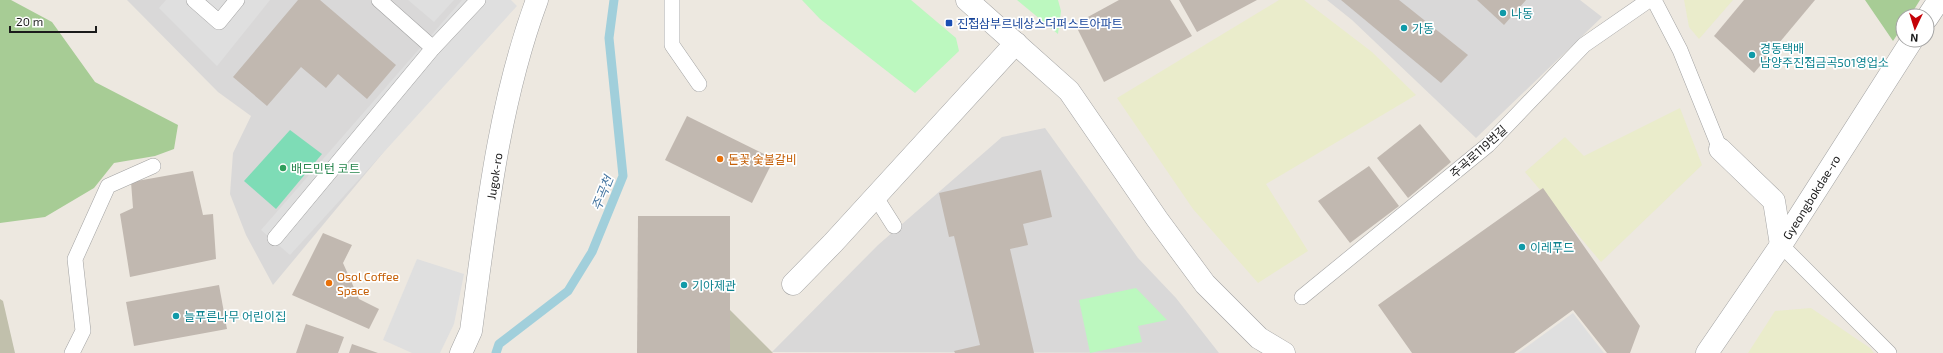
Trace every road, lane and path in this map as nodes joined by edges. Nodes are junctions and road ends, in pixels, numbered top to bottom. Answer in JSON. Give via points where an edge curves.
{"nodes":[{"id":1,"x":194,"y":0,"type":"edge"},
{"id":2,"x":237,"y":0,"type":"edge"},
{"id":3,"x":379,"y":0,"type":"edge"},
{"id":4,"x":478,"y":0,"type":"edge"},
{"id":5,"x":537,"y":0,"type":"edge"},
{"id":6,"x":672,"y":0,"type":"edge"},
{"id":7,"x":967,"y":0,"type":"edge"},
{"id":8,"x":1649,"y":0,"type":"edge"},
{"id":9,"x":1654,"y":0,"type":"edge"},
{"id":10,"x":1016,"y":43,"type":"junction"},
{"id":11,"x":433,"y":48,"type":"junction"},
{"id":12,"x":1907,"y":48,"type":"edge"},
{"id":13,"x":699,"y":84,"type":"dead end"},
{"id":14,"x":1720,"y":149,"type":"joint"},
{"id":15,"x":153,"y":166,"type":"dead end"},
{"id":16,"x":875,"y":196,"type":"junction"},
{"id":17,"x":894,"y":226,"type":"dead end"},
{"id":18,"x":275,"y":238,"type":"dead end"},
{"id":19,"x":1781,"y":245,"type":"junction"},
{"id":20,"x":793,"y":284,"type":"dead end"},
{"id":21,"x":1302,"y":297,"type":"dead end"},
{"id":22,"x":72,"y":353,"type":"edge"},
{"id":23,"x":461,"y":353,"type":"edge"},
{"id":24,"x":1284,"y":353,"type":"edge"},
{"id":25,"x":1707,"y":353,"type":"edge"},
{"id":26,"x":1889,"y":353,"type":"edge"}],
"edges":[{"from":1,"to":2,"type":"lane","via":[[219,22]]},
{"from":3,"to":11,"type":"lane"},
{"from":4,"to":11,"type":"lane"},
{"from":5,"to":23,"type":"street","name":"Jugok-ro","via":[[521,42],[498,151],[471,331]]},
{"from":6,"to":13,"type":"lane","via":[[672,45]]},
{"from":7,"to":10,"type":"street"},
{"from":8,"to":21,"type":"lane","name":"주곡로119번길","via":[[1584,45],[1488,145]]},
{"from":9,"to":14,"type":"lane","via":[[1680,50]]},
{"from":10,"to":16,"type":"street"},
{"from":10,"to":24,"type":"street","via":[[1069,91],[1205,284],[1259,338]]},
{"from":11,"to":18,"type":"lane"},
{"from":12,"to":19,"type":"street","name":"Gyeongbokdae-ro"},
{"from":14,"to":19,"type":"street","via":[[1774,201]]},
{"from":15,"to":22,"type":"lane","via":[[108,186],[75,259],[83,331]]},
{"from":16,"to":17,"type":"lane"},
{"from":16,"to":20,"type":"street"},
{"from":19,"to":25,"type":"street","name":"Gyeongbokdae-ro"},
{"from":19,"to":26,"type":"lane"}]}
